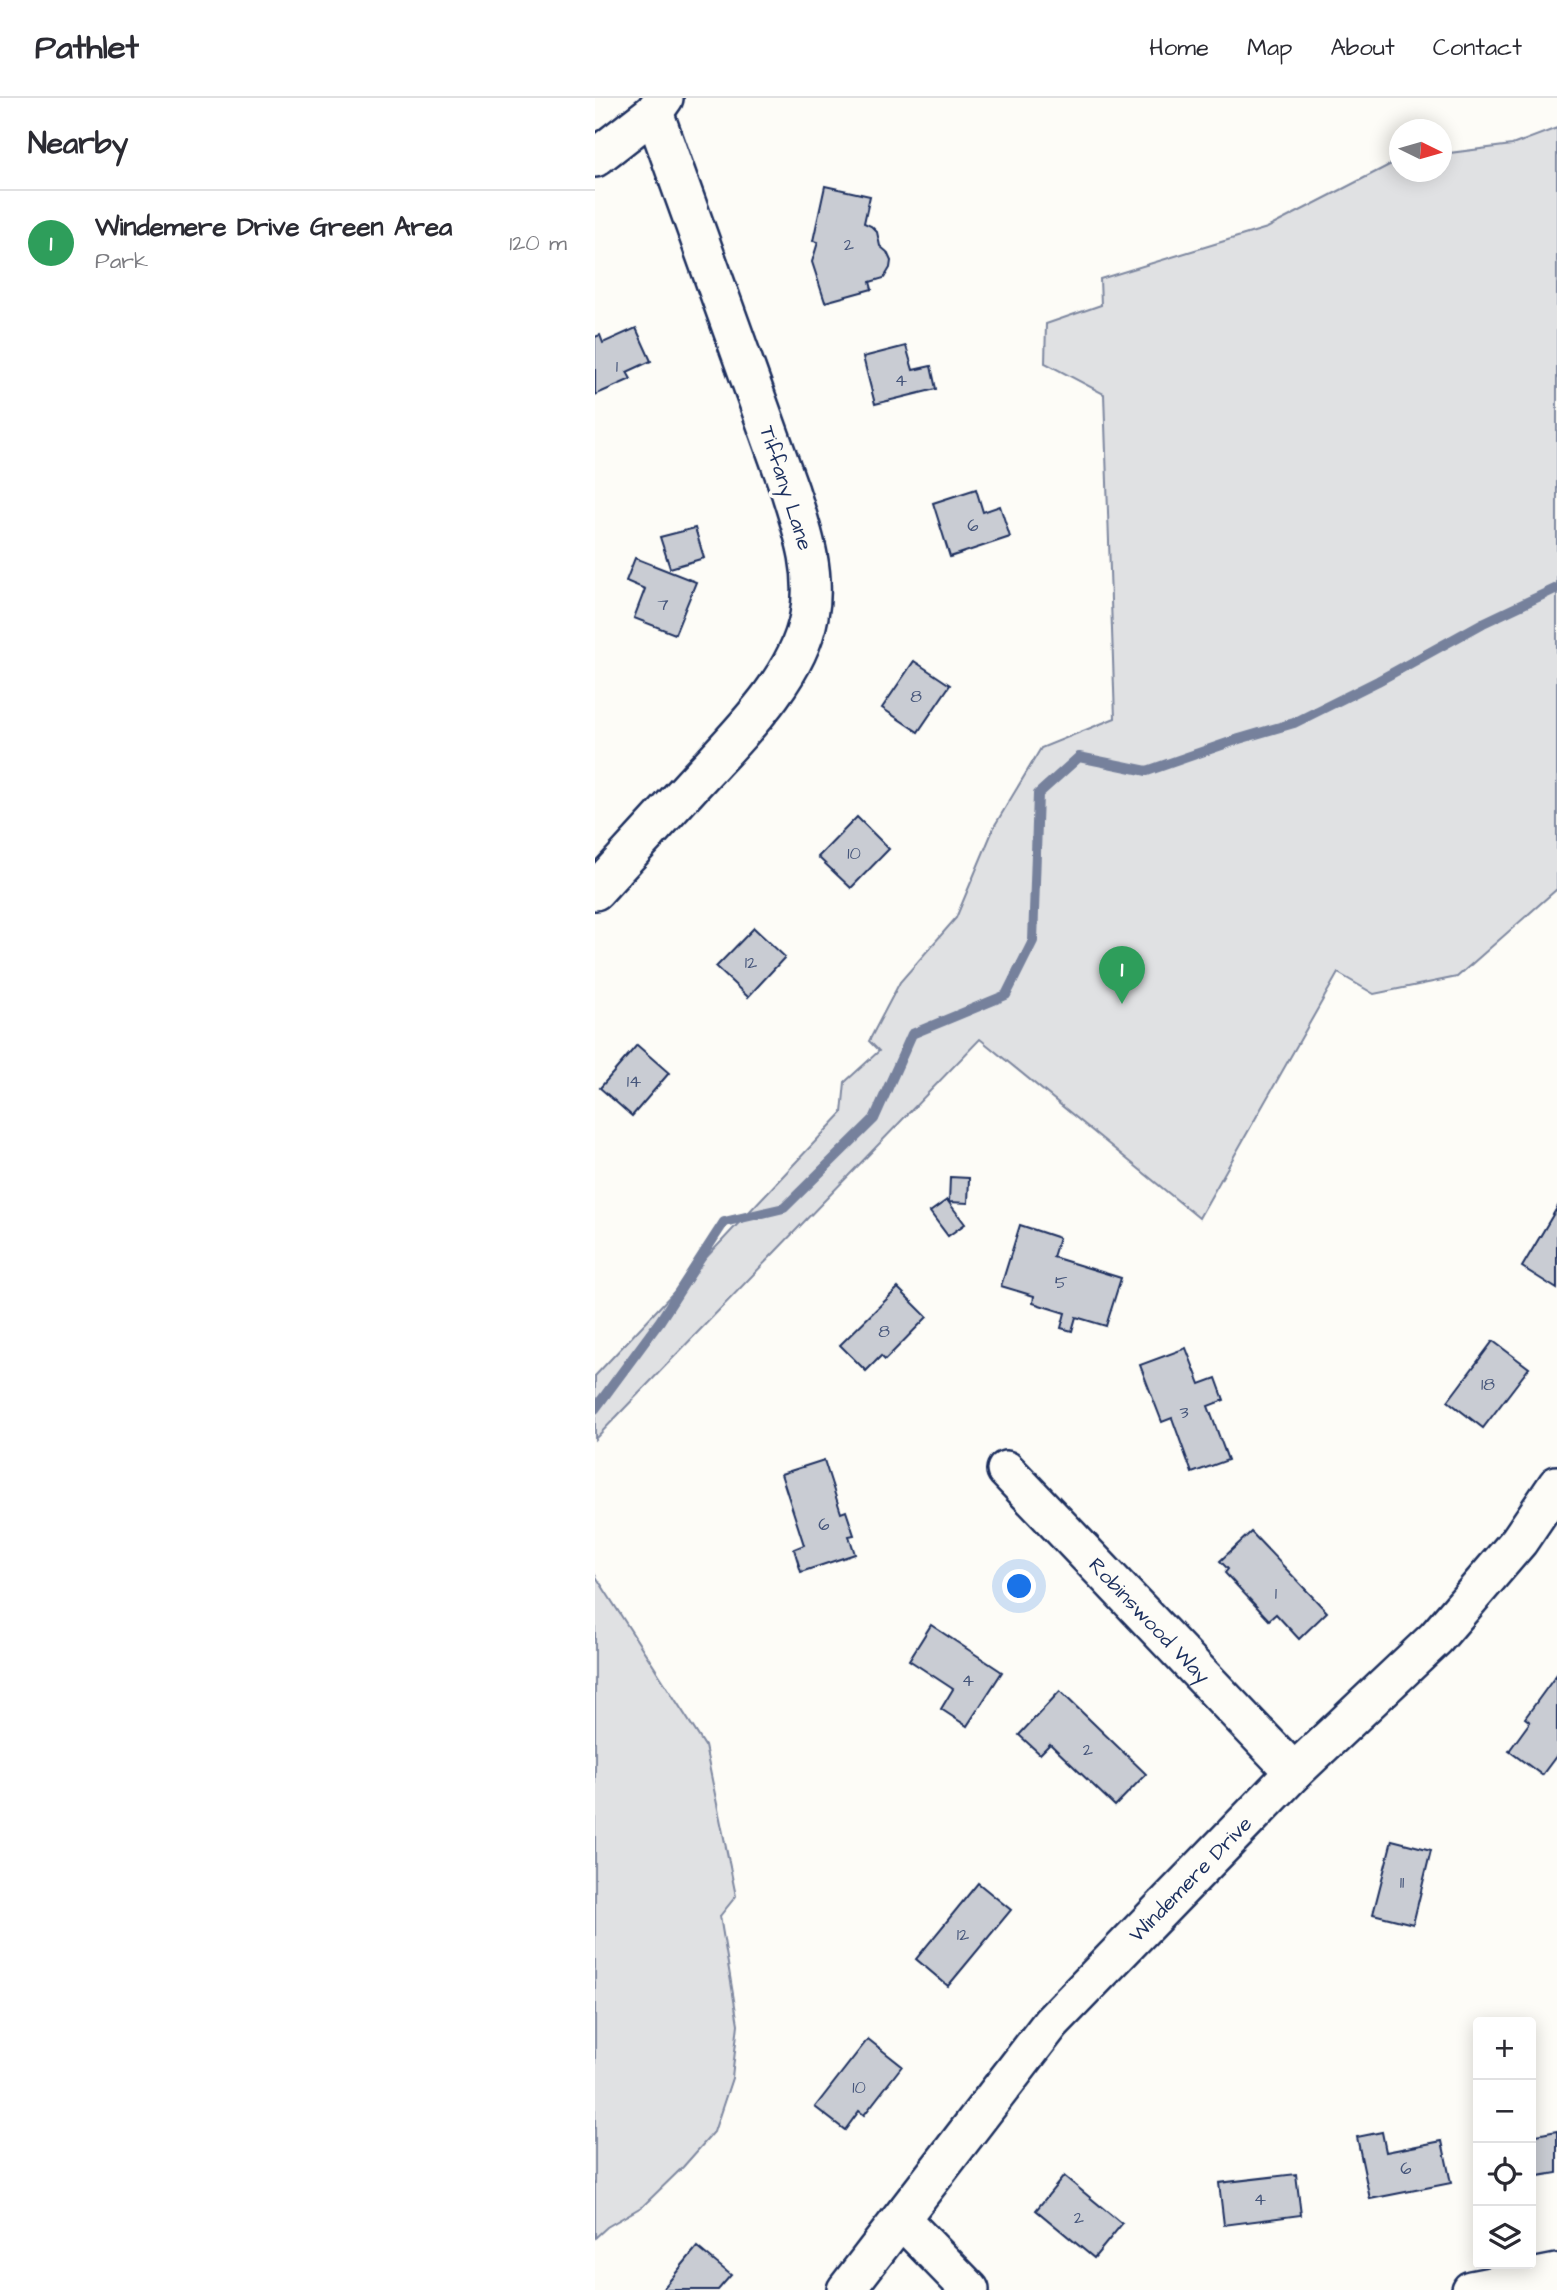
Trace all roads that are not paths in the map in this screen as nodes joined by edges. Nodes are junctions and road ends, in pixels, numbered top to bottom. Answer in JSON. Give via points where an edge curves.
{"nodes":[{"id":1,"x":659,"y":105,"type":"edge"},
{"id":2,"x":595,"y":158,"type":"edge"},
{"id":3,"x":595,"y":891,"type":"edge"},
{"id":4,"x":1006,"y":1470,"type":"dead end"},
{"id":5,"x":1557,"y":1485,"type":"edge"},
{"id":6,"x":1294,"y":1772,"type":"junction"},
{"id":7,"x":901,"y":2219,"type":"junction"},
{"id":8,"x":1557,"y":2273,"type":"edge"},
{"id":9,"x":846,"y":2290,"type":"edge"},
{"id":10,"x":969,"y":2290,"type":"edge"},
{"id":11,"x":1471,"y":2290,"type":"edge"}],
"edges":[{"from":1,"to":2,"type":"street"},
{"from":1,"to":3,"type":"street","name":"Tiffany Lane","via":[[800,522],[811,570],[810,604],[795,656],[769,695]]},
{"from":4,"to":6,"type":"street","name":"Robinswood Way"},
{"from":5,"to":6,"type":"street","name":"Windemere Drive","via":[[1519,1541],[1436,1637]]},
{"from":6,"to":7,"type":"street","name":"Windemere Drive","via":[[1051,2023]]},
{"from":7,"to":9,"type":"street","name":"Windemere Drive"},
{"from":7,"to":10,"type":"street"},
{"from":8,"to":11,"type":"street"}]}
